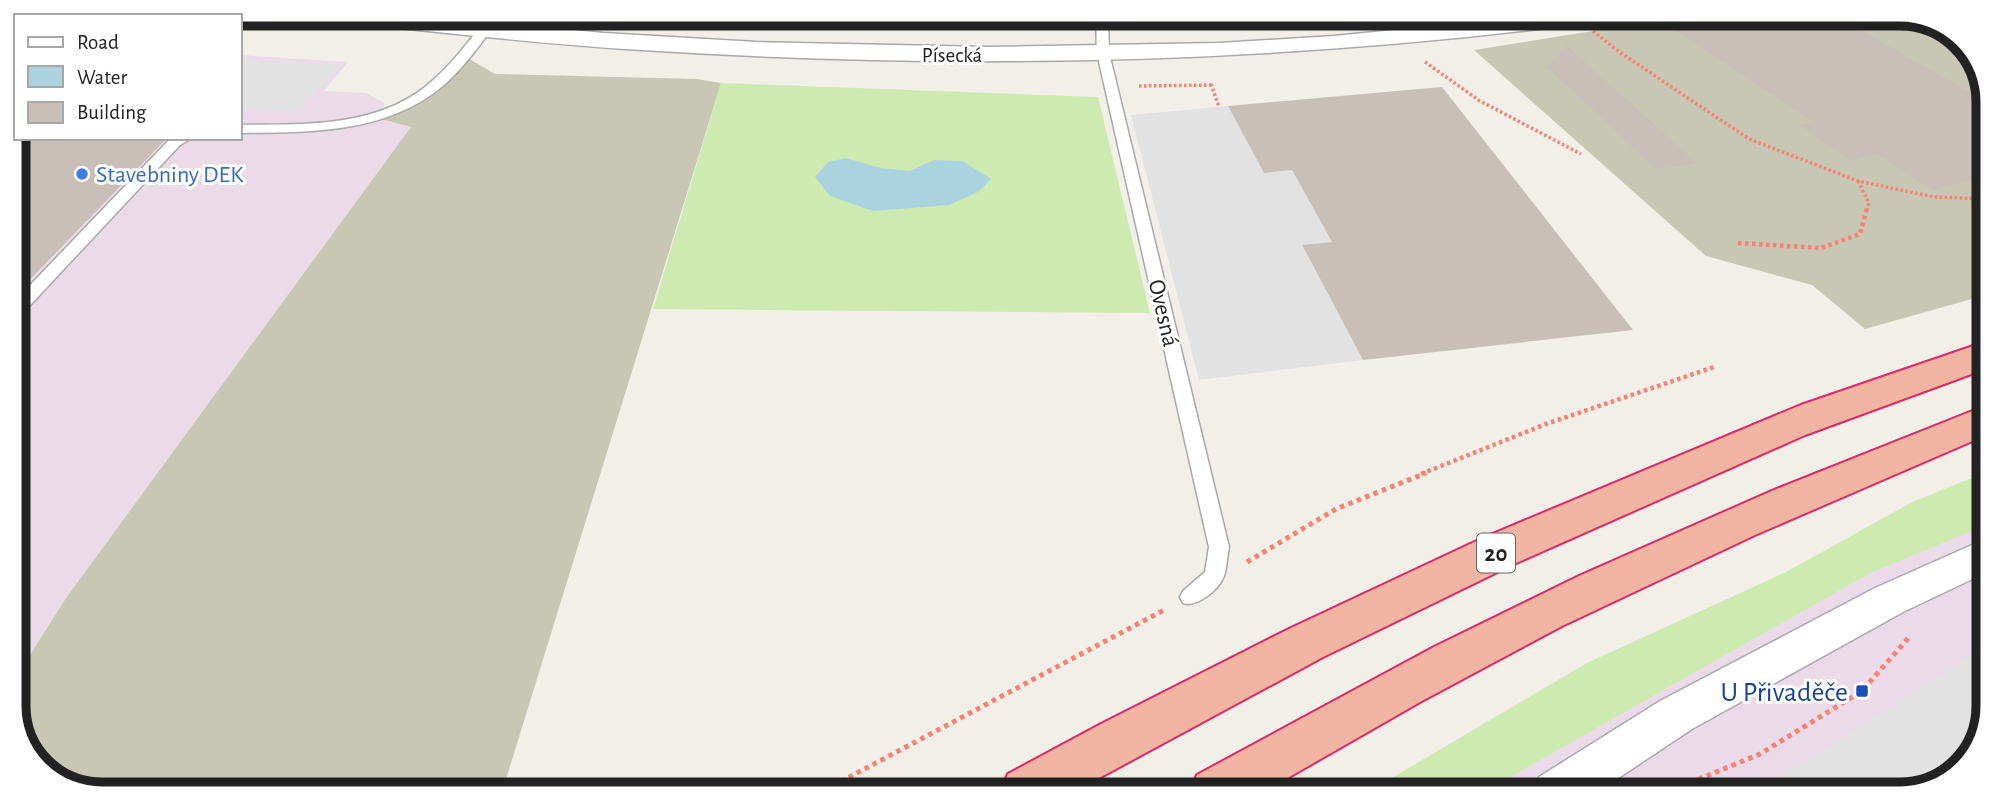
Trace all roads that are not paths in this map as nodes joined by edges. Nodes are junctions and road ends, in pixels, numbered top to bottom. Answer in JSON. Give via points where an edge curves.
{"nodes":[{"id":1,"x":486,"y":26,"type":"edge"},
{"id":2,"x":520,"y":26,"type":"edge"},
{"id":3,"x":1102,"y":26,"type":"edge"},
{"id":4,"x":1503,"y":26,"type":"edge"},
{"id":5,"x":1103,"y":53,"type":"junction"},
{"id":6,"x":242,"y":129,"type":"edge"},
{"id":7,"x":180,"y":140,"type":"edge"},
{"id":8,"x":26,"y":299,"type":"edge"},
{"id":9,"x":1976,"y":358,"type":"edge"},
{"id":10,"x":1976,"y":424,"type":"edge"},
{"id":11,"x":1976,"y":559,"type":"edge"},
{"id":12,"x":1190,"y":597,"type":"road end"},
{"id":13,"x":1043,"y":782,"type":"edge"},
{"id":14,"x":1233,"y":782,"type":"edge"},
{"id":15,"x":1572,"y":782,"type":"edge"}],
"edges":[{"from":1,"to":6,"type":"lane","via":[[429,91],[379,118],[336,125]]},
{"from":2,"to":5,"type":"street","name":"Písecká","via":[[638,42],[810,52],[953,56]]},
{"from":3,"to":5,"type":"lane","name":"Ovesná"},
{"from":4,"to":5,"type":"street","name":"Písecká","via":[[1398,38]]},
{"from":5,"to":12,"type":"lane","name":"Ovesná","via":[[1219,547],[1214,576]]},
{"from":7,"to":8,"type":"lane"},
{"from":9,"to":13,"type":"highway","number":"20","via":[[1792,424],[1544,531],[1309,641]]},
{"from":10,"to":14,"type":"highway","via":[[1848,475],[1593,590],[1363,708]]},
{"from":11,"to":15,"type":"street","via":[[1889,600],[1676,715]]}]}
